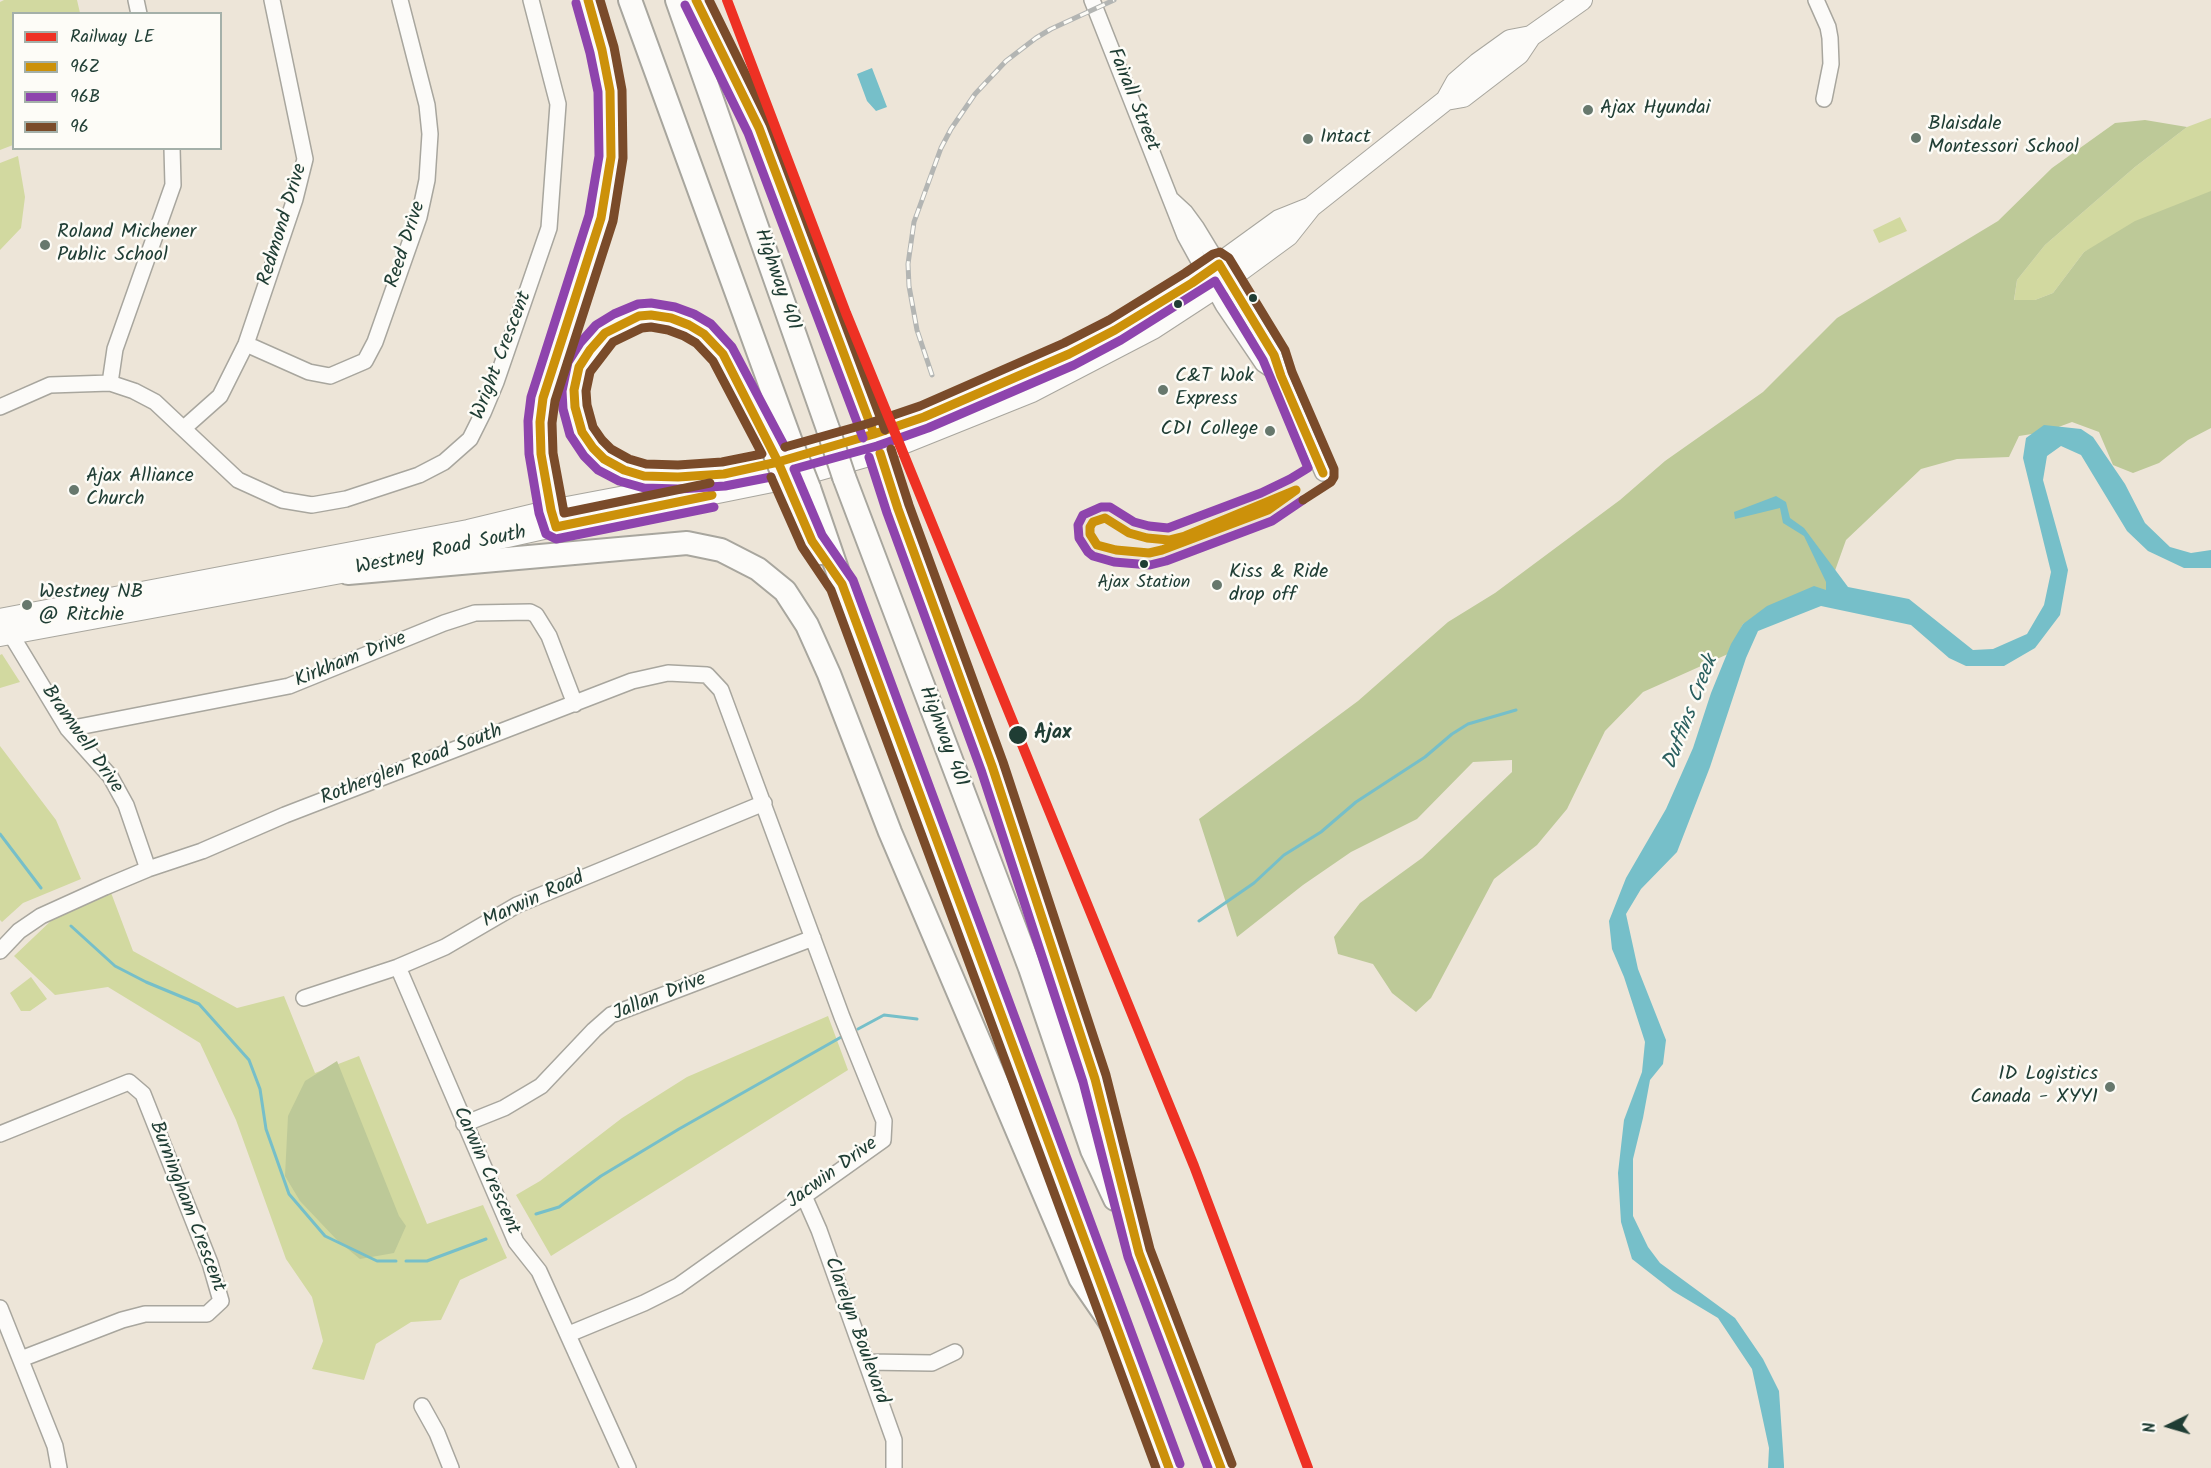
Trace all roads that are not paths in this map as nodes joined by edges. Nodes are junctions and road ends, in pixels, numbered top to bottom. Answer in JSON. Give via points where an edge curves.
{"nodes":[{"id":1,"x":272,"y":0,"type":"edge"},
{"id":2,"x":400,"y":0,"type":"edge"},
{"id":3,"x":531,"y":0,"type":"edge"},
{"id":4,"x":588,"y":0,"type":"edge"},
{"id":5,"x":630,"y":0,"type":"edge"},
{"id":6,"x":677,"y":0,"type":"edge"},
{"id":7,"x":696,"y":0,"type":"edge"},
{"id":8,"x":1092,"y":0,"type":"edge"},
{"id":9,"x":1582,"y":0,"type":"edge"},
{"id":10,"x":1816,"y":0,"type":"edge"},
{"id":11,"x":1824,"y":99,"type":"dead end"},
{"id":12,"x":172,"y":150,"type":"edge"},
{"id":13,"x":1217,"y":277,"type":"junction"},
{"id":14,"x":246,"y":344,"type":"junction"},
{"id":15,"x":110,"y":383,"type":"junction"},
{"id":16,"x":0,"y":407,"type":"edge"},
{"id":17,"x":184,"y":428,"type":"junction"},
{"id":18,"x":877,"y":443,"type":"junction"},
{"id":19,"x":782,"y":444,"type":"junction"},
{"id":20,"x":1323,"y":473,"type":"dead end"},
{"id":21,"x":724,"y":474,"type":"junction"},
{"id":22,"x":554,"y":518,"type":"junction"},
{"id":23,"x":348,"y":573,"type":"junction"},
{"id":24,"x":0,"y":619,"type":"edge"},
{"id":25,"x":6,"y":636,"type":"edge"},
{"id":26,"x":574,"y":704,"type":"junction"},
{"id":27,"x":68,"y":729,"type":"junction"},
{"id":28,"x":764,"y":803,"type":"junction"},
{"id":29,"x":148,"y":869,"type":"junction"},
{"id":30,"x":813,"y":938,"type":"junction"},
{"id":31,"x":0,"y":951,"type":"edge"},
{"id":32,"x":398,"y":967,"type":"junction"},
{"id":33,"x":304,"y":998,"type":"dead end"},
{"id":34,"x":464,"y":1124,"type":"junction"},
{"id":35,"x":0,"y":1134,"type":"edge"},
{"id":36,"x":804,"y":1196,"type":"junction"},
{"id":37,"x":1139,"y":1252,"type":"junction"},
{"id":38,"x":0,"y":1308,"type":"edge"},
{"id":39,"x":569,"y":1334,"type":"junction"},
{"id":40,"x":1120,"y":1336,"type":"junction"},
{"id":41,"x":956,"y":1353,"type":"dead end"},
{"id":42,"x":21,"y":1359,"type":"junction"},
{"id":43,"x":867,"y":1362,"type":"junction"},
{"id":44,"x":422,"y":1406,"type":"dead end"},
{"id":45,"x":59,"y":1468,"type":"edge"},
{"id":46,"x":451,"y":1468,"type":"edge"},
{"id":47,"x":628,"y":1468,"type":"edge"},
{"id":48,"x":894,"y":1468,"type":"edge"},
{"id":49,"x":1169,"y":1468,"type":"edge"},
{"id":50,"x":1221,"y":1468,"type":"edge"}],
"edges":[{"from":1,"to":14,"type":"street","name":"Redmond Drive","via":[[305,159]]},
{"from":2,"to":14,"type":"street","name":"Reed Drive","via":[[427,105],[430,134],[419,217],[375,342],[365,361],[330,376],[309,372]]},
{"from":3,"to":17,"type":"street","name":"Wright Crescent","via":[[558,104],[549,228],[496,382],[470,439],[444,462],[419,475],[346,499],[312,504],[282,500],[238,480]]},
{"from":4,"to":22,"type":"highway","via":[[610,90],[611,157],[601,218],[543,398],[542,454]]},
{"from":5,"to":19,"type":"highway","name":"Highway 401"},
{"from":6,"to":37,"type":"highway","name":"Highway 401","bridge":true,"via":[[844,477],[1030,968],[1092,1150]]},
{"from":7,"to":18,"type":"highway","via":[[759,128]]},
{"from":8,"to":13,"type":"street","name":"Fairall Street","via":[[1172,200],[1185,212]]},
{"from":9,"to":13,"type":"main road","name":"Westney Road South","via":[[1531,36],[1502,45],[1456,82],[1446,100],[1311,207],[1279,220]]},
{"from":10,"to":11,"type":"street","via":[[1830,38],[1831,64]]},
{"from":12,"to":15,"type":"street","via":[[173,185],[115,349]]},
{"from":13,"to":18,"type":"main road","name":"Westney Road South","via":[[1153,329],[1032,392]]},
{"from":13,"to":20,"type":"street","name":"Fairall Street","via":[[1263,364],[1281,376]]},
{"from":14,"to":17,"type":"street","name":"Redmond Drive","via":[[220,396]]},
{"from":15,"to":16,"type":"street","name":"Wright Crescent","via":[[50,385]]},
{"from":15,"to":17,"type":"street","name":"Wright Crescent","via":[[155,402]]},
{"from":18,"to":21,"type":"main road","name":"Westney Road South"},
{"from":18,"to":22,"type":"main road","name":"Westney Road South","via":[[765,484]]},
{"from":18,"to":37,"type":"highway","via":[[992,766],[1095,1079]]},
{"from":19,"to":21,"type":"highway","via":[[723,354],[704,334],[671,318],[651,315],[639,316],[605,333],[579,367],[574,390],[582,432],[593,448],[624,470],[644,476]]},
{"from":19,"to":40,"type":"highway","name":"Highway 401","bridge":true,"via":[[842,584]]},
{"from":21,"to":22,"type":"main road","name":"Westney Road South"},
{"from":22,"to":23,"type":"main road","name":"Westney Road South"},
{"from":22,"to":24,"type":"main road","name":"Westney Road South","via":[[468,530]]},
{"from":23,"to":25,"type":"main road","name":"Westney Road South"},
{"from":23,"to":40,"type":"highway","via":[[687,543],[721,550],[758,569],[785,591],[820,655],[890,832],[1080,1278]]},
{"from":24,"to":25,"type":"street","name":"Bramwell Drive"},
{"from":25,"to":27,"type":"street","name":"Bramwell Drive"},
{"from":26,"to":27,"type":"street","name":"Kirkham Drive","via":[[549,636],[536,615],[475,613],[289,686]]},
{"from":26,"to":28,"type":"street","name":"Rotherglen Road South","via":[[632,681],[668,673],[707,675],[722,690]]},
{"from":26,"to":29,"type":"street","name":"Rotherglen Road South"},
{"from":27,"to":29,"type":"street","name":"Bramwell Drive","via":[[110,776],[126,805]]},
{"from":28,"to":30,"type":"street","name":"Jacwin Drive"},
{"from":28,"to":32,"type":"street","name":"Marwin Road","via":[[517,905],[445,947]]},
{"from":29,"to":31,"type":"street","name":"Rotherglen Road South","via":[[41,916]]},
{"from":30,"to":34,"type":"street","name":"Jallan Drive","via":[[611,1015],[542,1086],[504,1108]]},
{"from":30,"to":36,"type":"street","name":"Jacwin Drive","via":[[884,1121],[883,1140]]},
{"from":32,"to":33,"type":"street","name":"Marwin Road"},
{"from":32,"to":34,"type":"street","name":"Carwin Crescent"},
{"from":34,"to":39,"type":"street","name":"Carwin Crescent","via":[[516,1242],[539,1271]]},
{"from":35,"to":42,"type":"street","name":"Burningham Crescent","via":[[129,1082],[143,1094],[210,1263],[221,1301],[207,1314],[145,1314],[122,1320]]},
{"from":36,"to":39,"type":"street","name":"Jacwin Drive","via":[[678,1286]]},
{"from":36,"to":43,"type":"street","name":"Clarelyn Boulevard"},
{"from":37,"to":50,"type":"highway","name":"Highway 401"},
{"from":38,"to":42,"type":"street"},
{"from":39,"to":47,"type":"street","name":"Carwin Crescent"},
{"from":40,"to":49,"type":"highway","name":"Highway 401"},
{"from":41,"to":43,"type":"street","via":[[932,1363]]},
{"from":42,"to":45,"type":"street","via":[[55,1446]]},
{"from":43,"to":48,"type":"street","name":"Clarelyn Boulevard","via":[[894,1440]]},
{"from":44,"to":46,"type":"street"}]}
